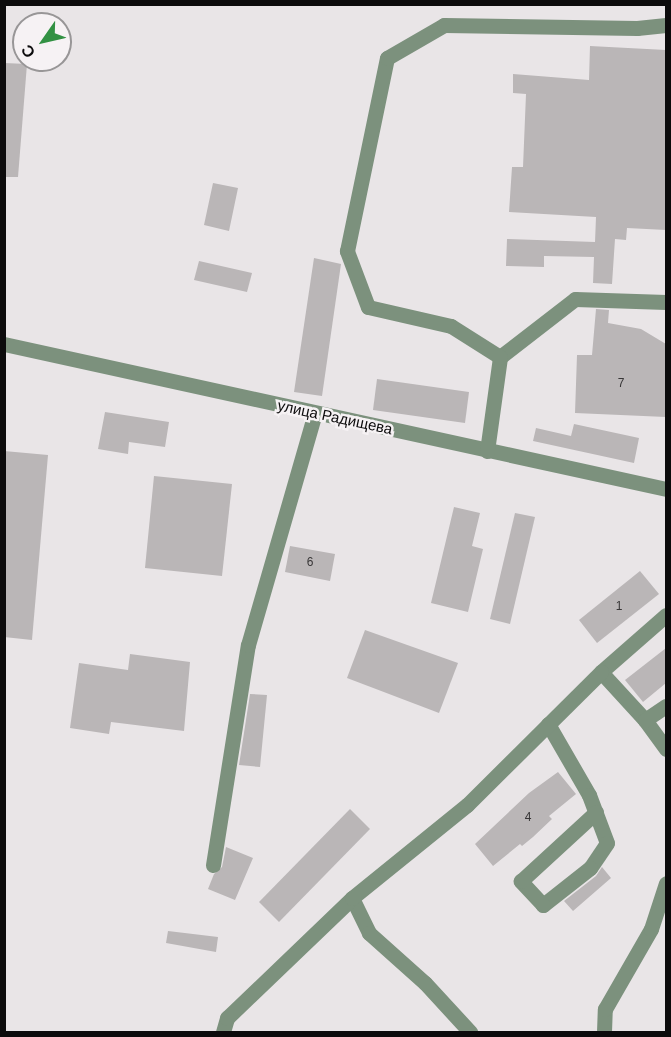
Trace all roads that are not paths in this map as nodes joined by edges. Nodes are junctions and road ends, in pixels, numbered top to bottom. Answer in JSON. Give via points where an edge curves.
{"nodes":[{"id":1,"x":666,"y":25,"type":"edge"},
{"id":2,"x":666,"y":302,"type":"edge"},
{"id":3,"x":4,"y":344,"type":"edge"},
{"id":4,"x":500,"y":357,"type":"junction"},
{"id":5,"x":315,"y":413,"type":"junction"},
{"id":6,"x":487,"y":451,"type":"junction"},
{"id":7,"x":666,"y":489,"type":"edge"},
{"id":8,"x":666,"y":615,"type":"edge"},
{"id":9,"x":601,"y":672,"type":"junction"},
{"id":10,"x":666,"y":706,"type":"edge"},
{"id":11,"x":645,"y":720,"type":"junction"},
{"id":12,"x":548,"y":724,"type":"junction"},
{"id":13,"x":666,"y":749,"type":"edge"},
{"id":14,"x":596,"y":812,"type":"junction"},
{"id":15,"x":213,"y":865,"type":"dead end"},
{"id":16,"x":666,"y":883,"type":"edge"},
{"id":17,"x":352,"y":898,"type":"junction"},
{"id":18,"x":600,"y":1030,"type":"edge"},
{"id":19,"x":223,"y":1032,"type":"edge"},
{"id":20,"x":468,"y":1032,"type":"edge"}],
"edges":[{"from":1,"to":4,"type":"street","via":[[444,25],[387,58],[347,251],[368,308],[451,326]]},
{"from":2,"to":4,"type":"street","via":[[575,299]]},
{"from":3,"to":5,"type":"street","name":"улица Радищева"},
{"from":4,"to":6,"type":"street"},
{"from":5,"to":6,"type":"street","name":"улица Радищева"},
{"from":5,"to":15,"type":"street","via":[[248,645]]},
{"from":6,"to":7,"type":"street","name":"улица Радищева"},
{"from":8,"to":9,"type":"street"},
{"from":9,"to":11,"type":"street"},
{"from":9,"to":12,"type":"street"},
{"from":10,"to":11,"type":"street"},
{"from":11,"to":13,"type":"street"},
{"from":12,"to":14,"type":"street"},
{"from":12,"to":17,"type":"street","via":[[467,805]]},
{"from":14,"to":14,"type":"street","via":[[608,843],[590,868],[543,905],[521,881]]},
{"from":16,"to":18,"type":"street","via":[[651,928],[605,1009]]},
{"from":17,"to":19,"type":"street","via":[[227,1018]]},
{"from":17,"to":20,"type":"street","via":[[369,933],[425,983]]}]}
